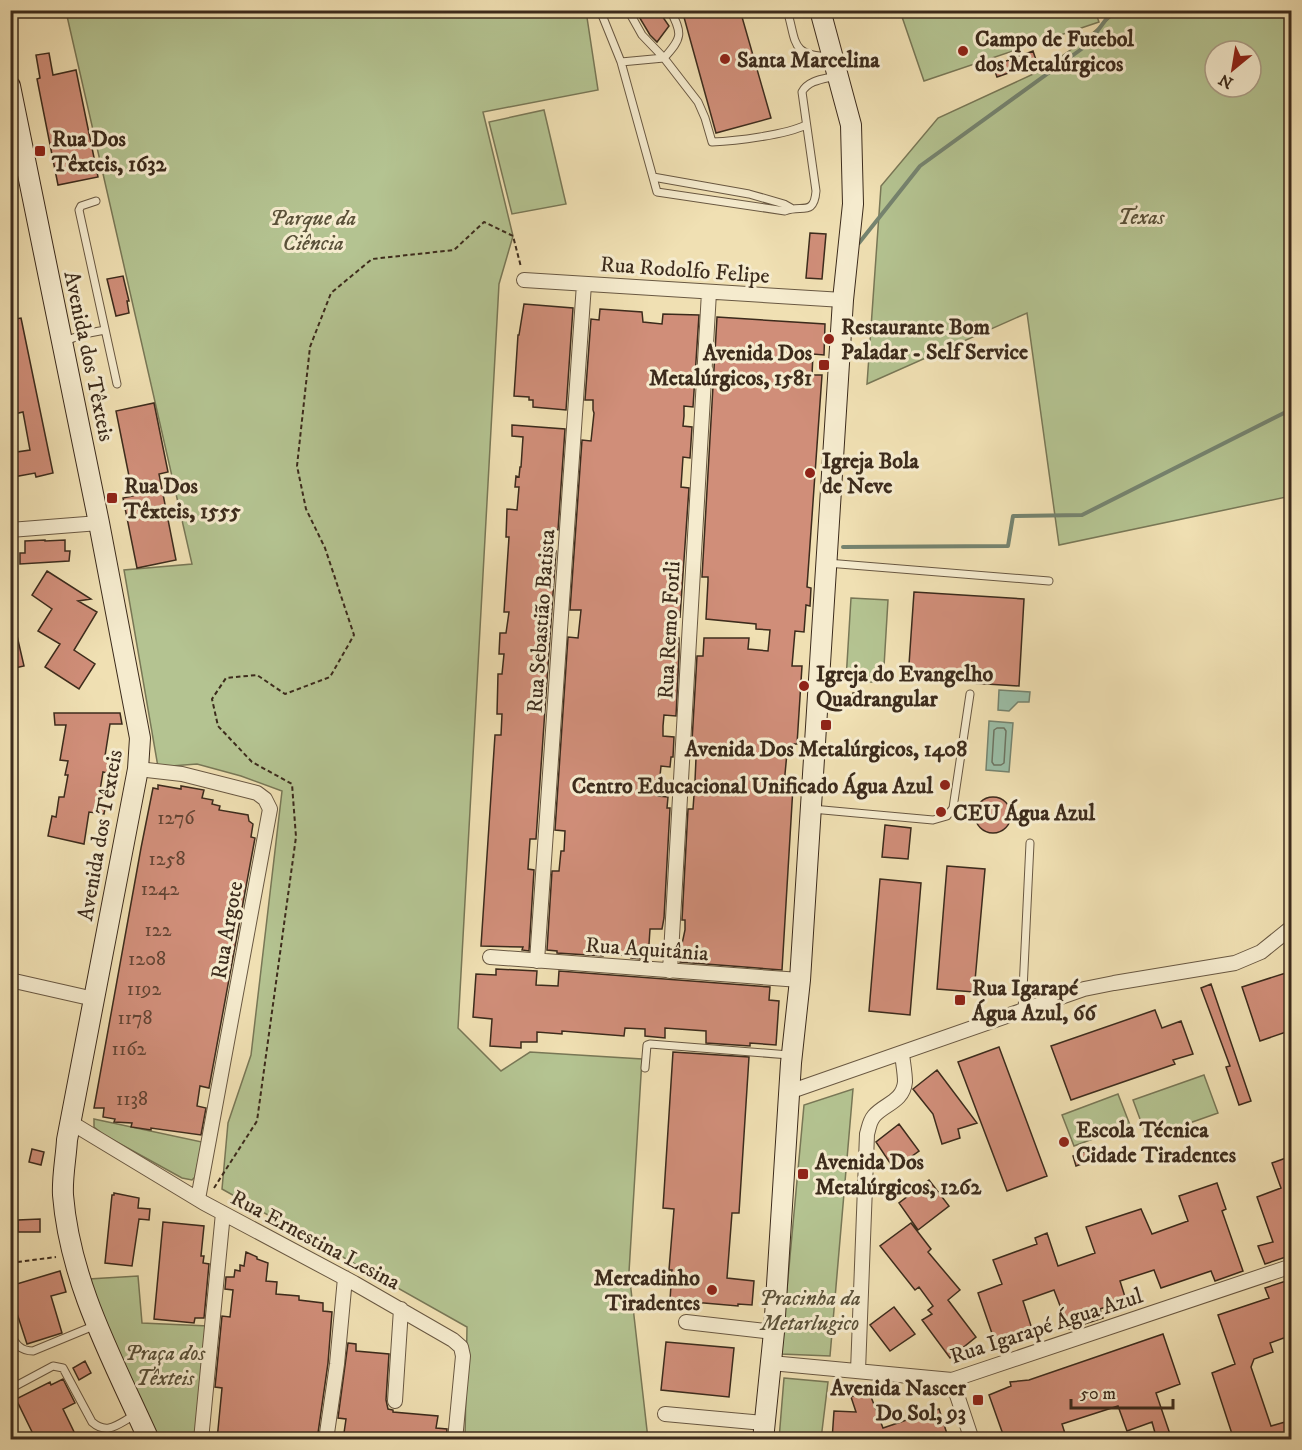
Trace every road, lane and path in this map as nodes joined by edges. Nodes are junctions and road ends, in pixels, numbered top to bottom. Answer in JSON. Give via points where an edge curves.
{"nodes":[{"id":1,"x":600,"y":10,"type":"edge"},
{"id":2,"x":628,"y":10,"type":"edge"},
{"id":3,"x":670,"y":10,"type":"edge"},
{"id":4,"x":787,"y":10,"type":"edge"},
{"id":5,"x":820,"y":10,"type":"edge"},
{"id":6,"x":664,"y":58,"type":"junction"},
{"id":7,"x":621,"y":62,"type":"junction"},
{"id":8,"x":836,"y":66,"type":"junction"},
{"id":9,"x":10,"y":86,"type":"edge"},
{"id":10,"x":806,"y":125,"type":"junction"},
{"id":11,"x":652,"y":177,"type":"junction"},
{"id":12,"x":96,"y":201,"type":"dead end"},
{"id":13,"x":787,"y":207,"type":"junction"},
{"id":14,"x":524,"y":280,"type":"joint"},
{"id":15,"x":584,"y":284,"type":"junction"},
{"id":16,"x":709,"y":292,"type":"junction"},
{"id":17,"x":843,"y":300,"type":"junction"},
{"id":18,"x":105,"y":330,"type":"junction"},
{"id":19,"x":63,"y":342,"type":"junction"},
{"id":20,"x":117,"y":384,"type":"dead end"},
{"id":21,"x":99,"y":523,"type":"junction"},
{"id":22,"x":10,"y":530,"type":"edge"},
{"id":23,"x":826,"y":563,"type":"junction"},
{"id":24,"x":1049,"y":581,"type":"dead end"},
{"id":25,"x":970,"y":694,"type":"dead end"},
{"id":26,"x":138,"y":770,"type":"junction"},
{"id":27,"x":811,"y":808,"type":"junction"},
{"id":28,"x":1030,"y":843,"type":"dead end"},
{"id":29,"x":1292,"y":927,"type":"edge"},
{"id":30,"x":490,"y":957,"type":"dead end"},
{"id":31,"x":537,"y":961,"type":"junction"},
{"id":32,"x":670,"y":971,"type":"junction"},
{"id":33,"x":10,"y":980,"type":"edge"},
{"id":34,"x":800,"y":980,"type":"junction"},
{"id":35,"x":94,"y":999,"type":"junction"},
{"id":36,"x":1022,"y":1011,"type":"junction"},
{"id":37,"x":902,"y":1053,"type":"junction"},
{"id":38,"x":792,"y":1055,"type":"junction"},
{"id":39,"x":645,"y":1068,"type":"dead end"},
{"id":40,"x":789,"y":1092,"type":"junction"},
{"id":41,"x":70,"y":1122,"type":"junction"},
{"id":42,"x":201,"y":1201,"type":"junction"},
{"id":43,"x":223,"y":1212,"type":"junction"},
{"id":44,"x":73,"y":1254,"type":"junction"},
{"id":45,"x":10,"y":1263,"type":"edge"},
{"id":46,"x":1292,"y":1266,"type":"edge"},
{"id":47,"x":345,"y":1278,"type":"junction"},
{"id":48,"x":401,"y":1309,"type":"junction"},
{"id":49,"x":686,"y":1322,"type":"dead end"},
{"id":50,"x":96,"y":1325,"type":"junction"},
{"id":51,"x":774,"y":1332,"type":"junction"},
{"id":52,"x":10,"y":1334,"type":"edge"},
{"id":53,"x":771,"y":1362,"type":"junction"},
{"id":54,"x":858,"y":1371,"type":"junction"},
{"id":55,"x":952,"y":1380,"type":"junction"},
{"id":56,"x":10,"y":1389,"type":"edge"},
{"id":57,"x":394,"y":1401,"type":"dead end"},
{"id":58,"x":138,"y":1414,"type":"junction"},
{"id":59,"x":665,"y":1414,"type":"dead end"},
{"id":60,"x":763,"y":1431,"type":"edge"},
{"id":61,"x":149,"y":1440,"type":"edge"},
{"id":62,"x":201,"y":1440,"type":"edge"},
{"id":63,"x":327,"y":1440,"type":"edge"},
{"id":64,"x":455,"y":1440,"type":"edge"},
{"id":65,"x":972,"y":1440,"type":"edge"}],
"edges":[{"from":1,"to":7,"type":"lane"},
{"from":2,"to":6,"type":"lane","via":[[642,35]]},
{"from":3,"to":6,"type":"lane","via":[[679,35],[677,44]]},
{"from":4,"to":8,"type":"lane","via":[[801,52]]},
{"from":5,"to":8,"type":"main road"},
{"from":6,"to":7,"type":"lane"},
{"from":6,"to":10,"type":"lane","via":[[698,102],[712,142]]},
{"from":7,"to":11,"type":"lane"},
{"from":8,"to":10,"type":"lane","via":[[805,86],[802,92]]},
{"from":8,"to":17,"type":"main road","via":[[851,125],[852,193]]},
{"from":9,"to":19,"type":"main road","name":"Avenida dos Têxteis"},
{"from":10,"to":13,"type":"lane","via":[[815,201],[806,209]]},
{"from":11,"to":13,"type":"lane","via":[[749,194]]},
{"from":11,"to":13,"type":"lane","via":[[657,192]]},
{"from":12,"to":18,"type":"lane","via":[[79,210]]},
{"from":14,"to":15,"type":"street","name":"Rua Rodolfo Felipe"},
{"from":14,"to":42,"type":"path","via":[[513,236],[484,222],[454,250],[372,259],[331,293],[310,347],[297,466],[306,508],[325,548],[354,635],[330,677],[285,694],[257,675],[226,678],[212,699],[218,726],[252,762],[292,784],[296,837],[257,1121]]},
{"from":15,"to":16,"type":"street","name":"Rua Rodolfo Felipe"},
{"from":15,"to":31,"type":"street","name":"Rua Sebastião Batista"},
{"from":16,"to":17,"type":"street","name":"Rua Rodolfo Felipe"},
{"from":16,"to":32,"type":"street","name":"Rua Remo Forli"},
{"from":17,"to":23,"type":"main road"},
{"from":18,"to":19,"type":"lane"},
{"from":18,"to":20,"type":"lane"},
{"from":19,"to":21,"type":"main road","name":"Avenida dos Têxteis"},
{"from":21,"to":22,"type":"street"},
{"from":21,"to":26,"type":"main road","name":"Avenida dos Têxteis","via":[[140,738]]},
{"from":23,"to":24,"type":"lane"},
{"from":23,"to":27,"type":"main road"},
{"from":25,"to":27,"type":"lane","via":[[953,808],[947,816],[933,820]]},
{"from":26,"to":35,"type":"main road","name":"Avenida dos Têxteis"},
{"from":26,"to":42,"type":"street","name":"Rua Argote","via":[[182,774],[257,794],[266,799],[270,809]]},
{"from":27,"to":34,"type":"main road"},
{"from":28,"to":36,"type":"lane"},
{"from":29,"to":36,"type":"street","via":[[1261,952],[1235,963],[1114,982]]},
{"from":30,"to":31,"type":"street","name":"Rua Aquitânia"},
{"from":31,"to":32,"type":"street","name":"Rua Aquitânia"},
{"from":32,"to":34,"type":"street","name":"Rua Aquitânia"},
{"from":33,"to":35,"type":"street"},
{"from":34,"to":38,"type":"main road"},
{"from":35,"to":41,"type":"main road","name":"Avenida dos Têxteis"},
{"from":36,"to":37,"type":"street"},
{"from":37,"to":40,"type":"street"},
{"from":37,"to":54,"type":"street","via":[[902,1092],[874,1116],[867,1134]]},
{"from":38,"to":39,"type":"lane","via":[[650,1044]]},
{"from":38,"to":40,"type":"main road"},
{"from":40,"to":51,"type":"main road"},
{"from":41,"to":42,"type":"street","name":"Rua Ernestina Lesina"},
{"from":41,"to":44,"type":"main road","name":"Avenida dos Têxteis","via":[[63,1194]]},
{"from":42,"to":43,"type":"street","name":"Rua Ernestina Lesina"},
{"from":43,"to":47,"type":"street","name":"Rua Ernestina Lesina"},
{"from":43,"to":62,"type":"street"},
{"from":44,"to":45,"type":"path"},
{"from":44,"to":50,"type":"main road","name":"Avenida dos Têxteis"},
{"from":46,"to":55,"type":"street","name":"Rua Igarapé Água Azul"},
{"from":47,"to":48,"type":"street","name":"Rua Ernestina Lesina"},
{"from":47,"to":63,"type":"street"},
{"from":48,"to":57,"type":"street"},
{"from":48,"to":64,"type":"street","name":"Rua Ernestina Lesina","via":[[453,1340],[464,1356]]},
{"from":49,"to":51,"type":"street"},
{"from":50,"to":52,"type":"lane","via":[[33,1351],[18,1347]]},
{"from":50,"to":58,"type":"main road","name":"Avenida dos Têxteis"},
{"from":51,"to":53,"type":"main road"},
{"from":53,"to":54,"type":"street","name":"Rua Igarapé Água Azul"},
{"from":53,"to":60,"type":"main road"},
{"from":54,"to":55,"type":"street","name":"Rua Igarapé Água Azul"},
{"from":55,"to":65,"type":"street"},
{"from":56,"to":58,"type":"lane","via":[[53,1366],[59,1367],[92,1422],[100,1428],[105,1430]]},
{"from":58,"to":61,"type":"main road","name":"Avenida dos Têxteis"},
{"from":59,"to":60,"type":"street"}]}
